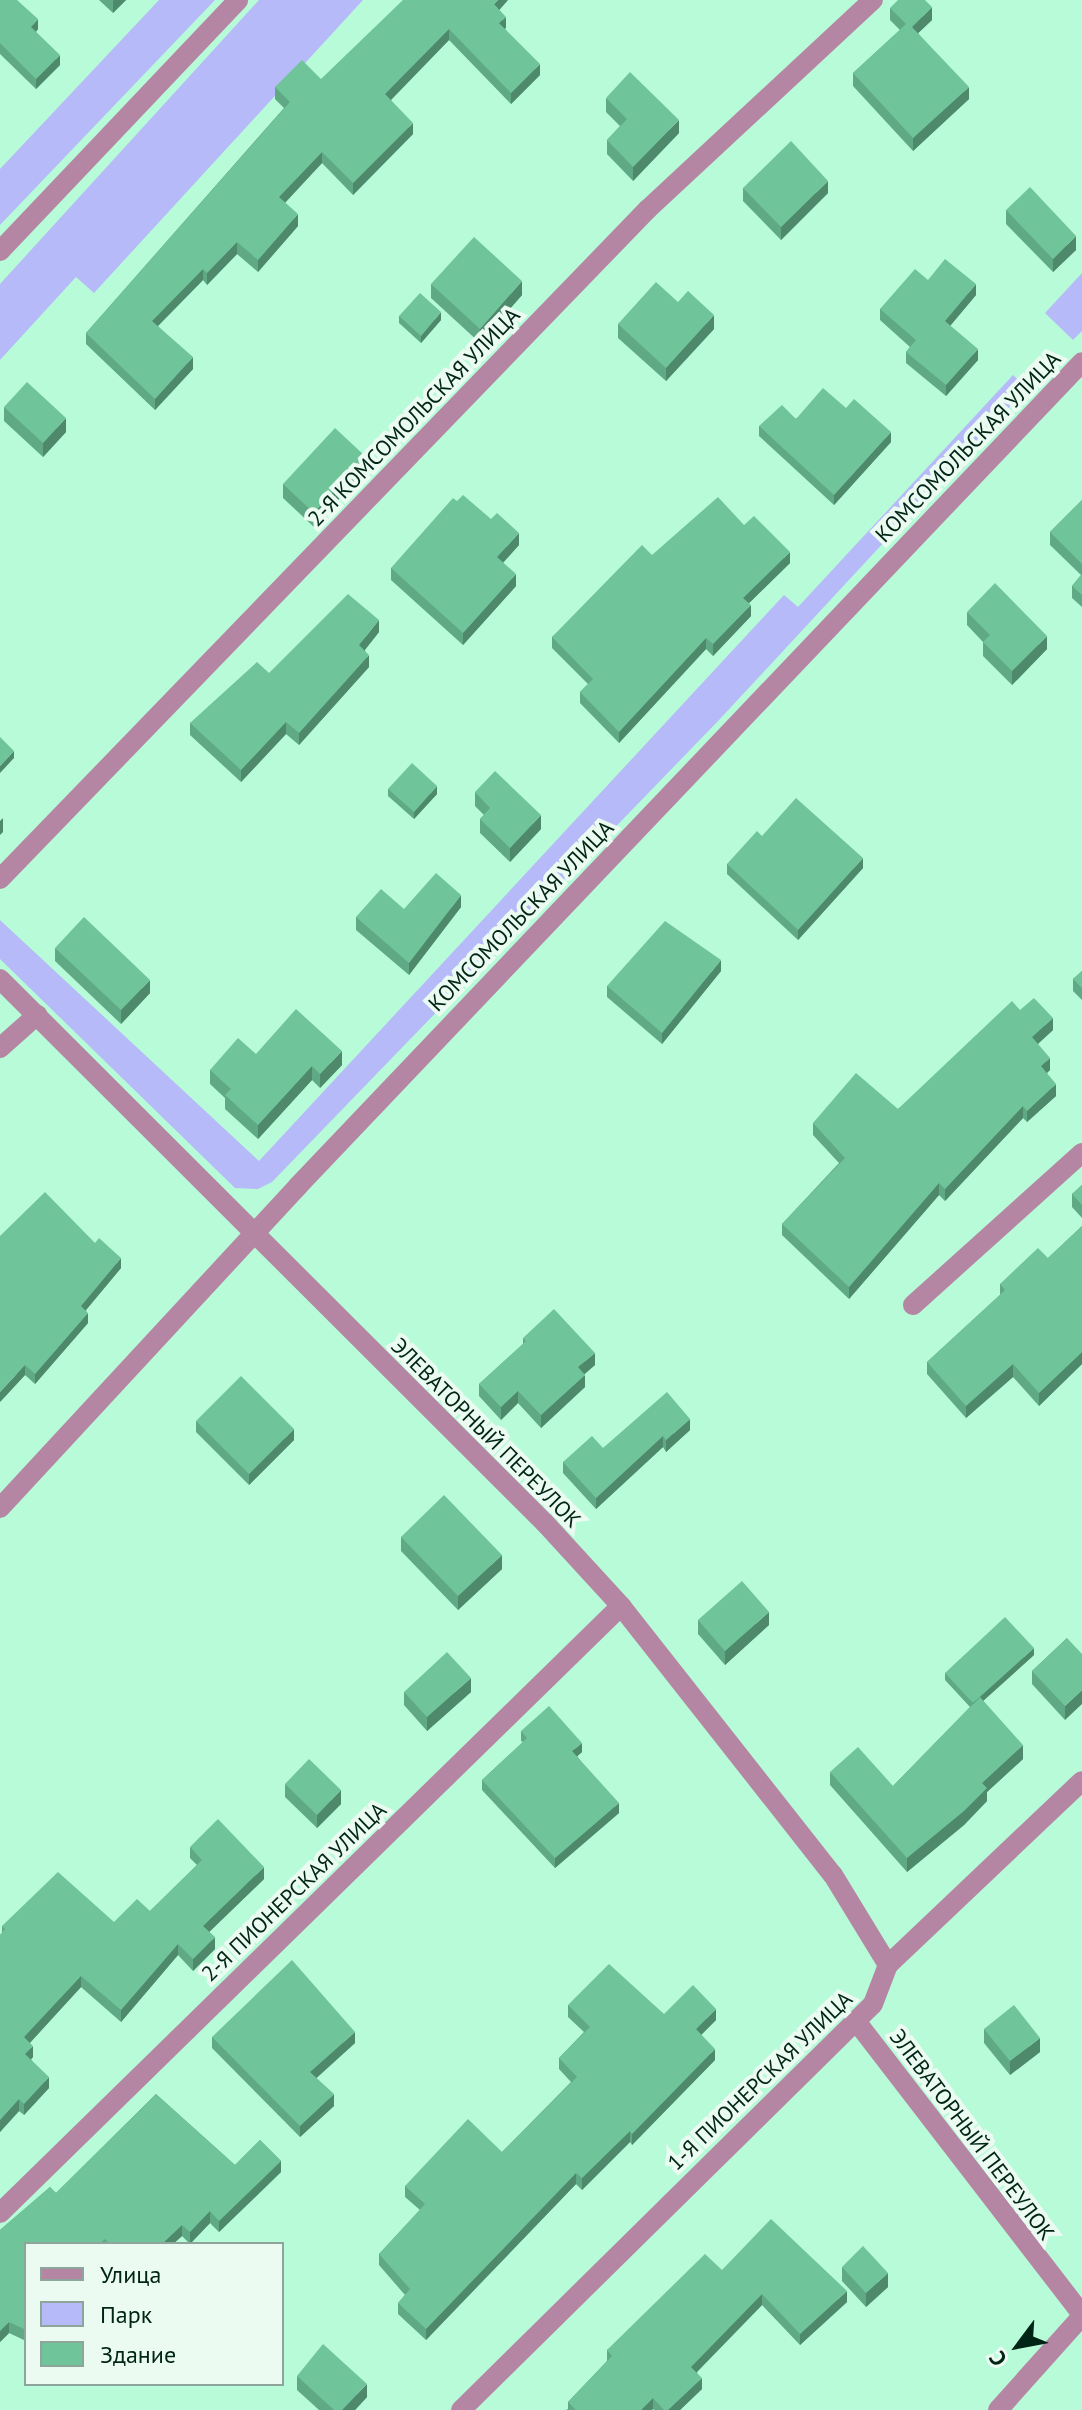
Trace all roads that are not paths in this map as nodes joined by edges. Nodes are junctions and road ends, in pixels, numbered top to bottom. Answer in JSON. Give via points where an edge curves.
{"nodes":[{"id":1,"x":238,"y":0,"type":"edge"},
{"id":2,"x":873,"y":0,"type":"edge"},
{"id":3,"x":0,"y":251,"type":"edge"},
{"id":4,"x":1082,"y":362,"type":"edge"},
{"id":5,"x":0,"y":879,"type":"edge"},
{"id":6,"x":0,"y":979,"type":"edge"},
{"id":7,"x":37,"y":1015,"type":"junction"},
{"id":8,"x":0,"y":1048,"type":"edge"},
{"id":9,"x":1082,"y":1153,"type":"edge"},
{"id":10,"x":254,"y":1235,"type":"junction"},
{"id":11,"x":913,"y":1305,"type":"dead end"},
{"id":12,"x":0,"y":1508,"type":"edge"},
{"id":13,"x":621,"y":1606,"type":"junction"},
{"id":14,"x":1082,"y":1781,"type":"edge"},
{"id":15,"x":888,"y":1965,"type":"junction"},
{"id":16,"x":856,"y":2021,"type":"junction"},
{"id":17,"x":0,"y":2213,"type":"edge"},
{"id":18,"x":1082,"y":2315,"type":"edge"},
{"id":19,"x":461,"y":2410,"type":"edge"},
{"id":20,"x":998,"y":2410,"type":"edge"}],
"edges":[{"from":1,"to":3,"type":"street"},
{"from":2,"to":5,"type":"street","name":"2-Я КОМСОМОЛЬСКАЯ УЛИЦА","via":[[648,209]]},
{"from":4,"to":10,"type":"street","name":"КОМСОМОЛЬСКАЯ УЛИЦА"},
{"from":6,"to":7,"type":"street","name":"ЭЛЕВАТОРНЫЙ ПЕРЕУЛОК"},
{"from":7,"to":8,"type":"street"},
{"from":7,"to":10,"type":"street","name":"ЭЛЕВАТОРНЫЙ ПЕРЕУЛОК"},
{"from":9,"to":11,"type":"street"},
{"from":10,"to":12,"type":"street","name":"КОМСОМОЛЬСКАЯ УЛИЦА"},
{"from":10,"to":13,"type":"street","name":"ЭЛЕВАТОРНЫЙ ПЕРЕУЛОК","via":[[545,1523]]},
{"from":13,"to":15,"type":"street","name":"ЭЛЕВАТОРНЫЙ ПЕРЕУЛОК","via":[[833,1875]]},
{"from":13,"to":17,"type":"street","name":"2-Я ПИОНЕРСКАЯ УЛИЦА"},
{"from":14,"to":15,"type":"street","name":"1-Я ПИОНЕРСКАЯ УЛИЦА"},
{"from":15,"to":16,"type":"street","name":"1-Я ПИОНЕРСКАЯ УЛИЦА","via":[[873,2004]]},
{"from":16,"to":18,"type":"street","name":"ЭЛЕВАТОРНЫЙ ПЕРЕУЛОК"},
{"from":16,"to":19,"type":"street","name":"1-Я ПИОНЕРСКАЯ УЛИЦА"},
{"from":18,"to":20,"type":"street"}]}
